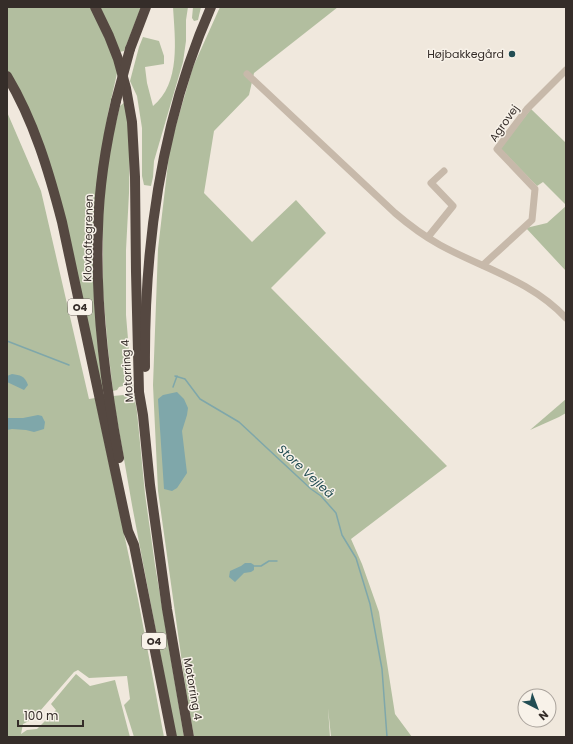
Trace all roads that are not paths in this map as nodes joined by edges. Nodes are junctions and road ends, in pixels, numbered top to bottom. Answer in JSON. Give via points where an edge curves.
{"nodes":[{"id":1,"x":95,"y":7,"type":"edge"},
{"id":2,"x":146,"y":7,"type":"edge"},
{"id":3,"x":211,"y":7,"type":"edge"},
{"id":4,"x":566,"y":70,"type":"edge"},
{"id":5,"x":247,"y":74,"type":"dead end"},
{"id":6,"x":7,"y":76,"type":"edge"},
{"id":7,"x":444,"y":171,"type":"dead end"},
{"id":8,"x":428,"y":237,"type":"junction"},
{"id":9,"x":484,"y":265,"type":"junction"},
{"id":10,"x":566,"y":318,"type":"edge"},
{"id":11,"x":143,"y":415,"type":"junction"},
{"id":12,"x":134,"y":545,"type":"junction"},
{"id":13,"x":172,"y":737,"type":"edge"},
{"id":14,"x":189,"y":737,"type":"edge"}],
"edges":[{"from":1,"to":11,"type":"highway","name":"Motorring 4","number":"O4","via":[[118,59],[132,122],[139,392]]},
{"from":2,"to":12,"type":"highway","name":"Klovtoftegrenen","bridge":true,"via":[[130,49],[116,101],[105,153],[98,229],[103,348]]},
{"from":3,"to":11,"type":"highway","via":[[193,50],[178,97],[157,189],[147,283]]},
{"from":4,"to":9,"type":"street","name":"Agrovej","via":[[527,109],[497,149],[535,189],[532,220]]},
{"from":5,"to":8,"type":"street","via":[[395,213]]},
{"from":6,"to":12,"type":"highway","number":"O4","via":[[31,124],[49,174],[64,230],[128,531]]},
{"from":7,"to":8,"type":"street","via":[[431,183],[452,206]]},
{"from":8,"to":9,"type":"street"},
{"from":9,"to":10,"type":"street","via":[[540,295]]},
{"from":11,"to":14,"type":"highway","name":"Motorring 4","number":"O4","via":[[165,594]]},
{"from":12,"to":13,"type":"highway","number":"O4"}]}
